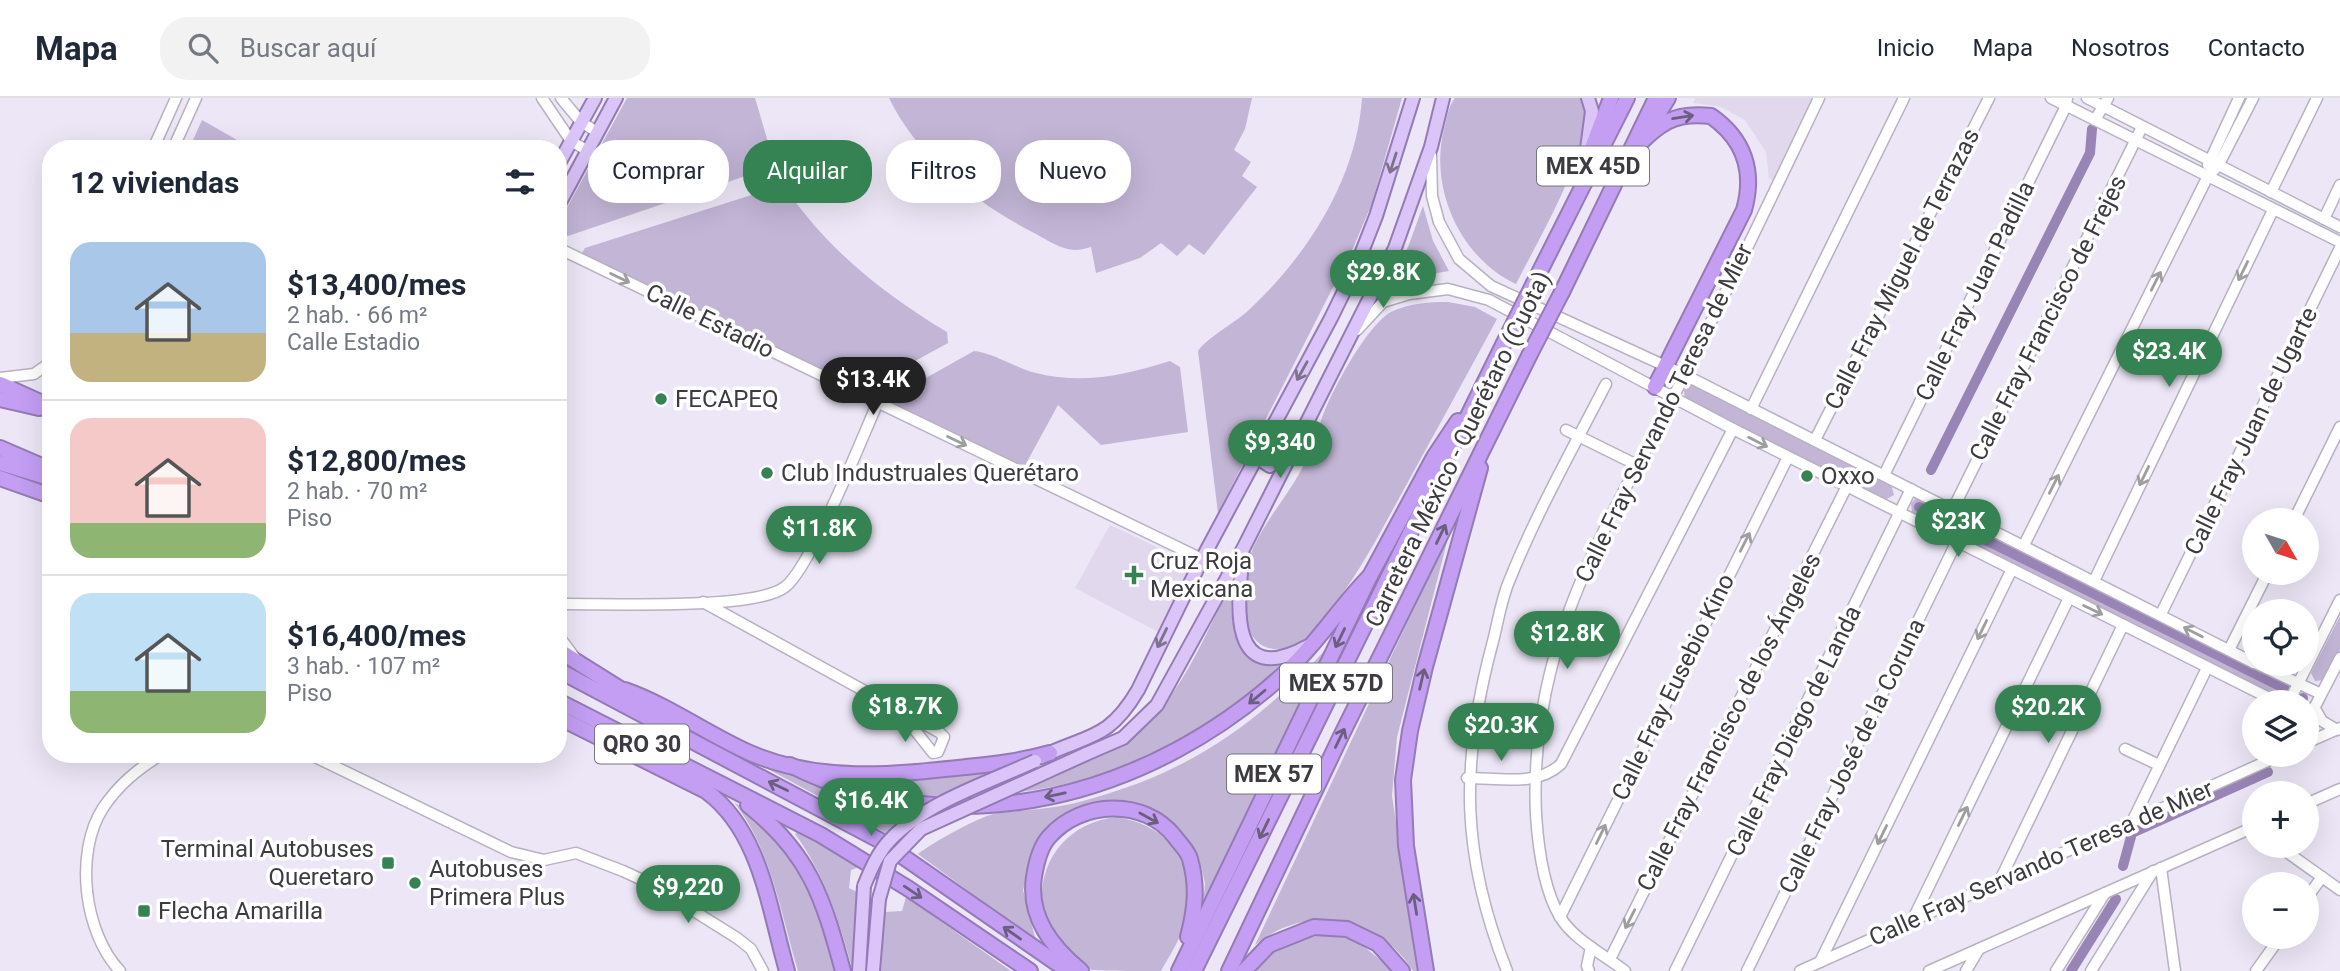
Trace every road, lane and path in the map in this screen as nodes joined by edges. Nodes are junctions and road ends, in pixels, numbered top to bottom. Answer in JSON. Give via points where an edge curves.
{"nodes":[{"id":1,"x":176,"y":98,"type":"edge"},
{"id":2,"x":196,"y":98,"type":"edge"},
{"id":3,"x":542,"y":98,"type":"edge"},
{"id":4,"x":561,"y":98,"type":"edge"},
{"id":5,"x":595,"y":98,"type":"edge"},
{"id":6,"x":615,"y":98,"type":"edge"},
{"id":7,"x":1413,"y":98,"type":"edge"},
{"id":8,"x":1588,"y":98,"type":"edge"},
{"id":9,"x":1611,"y":98,"type":"edge"},
{"id":10,"x":1627,"y":98,"type":"edge"},
{"id":11,"x":1656,"y":98,"type":"edge"},
{"id":12,"x":1668,"y":98,"type":"edge"},
{"id":13,"x":1819,"y":98,"type":"edge"},
{"id":14,"x":1903,"y":98,"type":"edge"},
{"id":15,"x":1989,"y":98,"type":"edge"},
{"id":16,"x":2051,"y":98,"type":"edge"},
{"id":17,"x":2087,"y":98,"type":"edge"},
{"id":18,"x":2239,"y":98,"type":"edge"},
{"id":19,"x":2253,"y":98,"type":"edge"},
{"id":20,"x":2317,"y":98,"type":"edge"},
{"id":21,"x":1443,"y":99,"type":"edge"},
{"id":22,"x":2066,"y":102,"type":"edge"},
{"id":23,"x":2106,"y":102,"type":"edge"},
{"id":24,"x":2095,"y":120,"type":"junction"},
{"id":25,"x":581,"y":122,"type":"junction"},
{"id":26,"x":2142,"y":127,"type":"junction"},
{"id":27,"x":597,"y":132,"type":"junction"},
{"id":28,"x":157,"y":140,"type":"edge"},
{"id":29,"x":177,"y":140,"type":"edge"},
{"id":30,"x":2137,"y":140,"type":"junction"},
{"id":31,"x":571,"y":141,"type":"junction"},
{"id":32,"x":1431,"y":147,"type":"junction"},
{"id":33,"x":567,"y":148,"type":"edge"},
{"id":34,"x":1631,"y":149,"type":"junction"},
{"id":35,"x":587,"y":151,"type":"junction"},
{"id":36,"x":2207,"y":160,"type":"junction"},
{"id":37,"x":2218,"y":166,"type":"junction"},
{"id":38,"x":1583,"y":172,"type":"junction"},
{"id":39,"x":2208,"y":176,"type":"junction"},
{"id":40,"x":2340,"y":185,"type":"edge"},
{"id":41,"x":567,"y":189,"type":"edge"},
{"id":42,"x":2271,"y":192,"type":"junction"},
{"id":43,"x":2273,"y":210,"type":"junction"},
{"id":44,"x":2324,"y":219,"type":"junction"},
{"id":45,"x":2340,"y":227,"type":"edge"},
{"id":46,"x":1559,"y":234,"type":"junction"},
{"id":47,"x":2340,"y":245,"type":"edge"},
{"id":48,"x":567,"y":252,"type":"edge"},
{"id":49,"x":1348,"y":342,"type":"junction"},
{"id":50,"x":1666,"y":367,"type":"junction"},
{"id":51,"x":42,"y":368,"type":"edge"},
{"id":52,"x":1685,"y":375,"type":"junction"},
{"id":53,"x":0,"y":379,"type":"edge"},
{"id":54,"x":0,"y":384,"type":"edge"},
{"id":55,"x":1606,"y":384,"type":"dead end"},
{"id":56,"x":1654,"y":387,"type":"junction"},
{"id":57,"x":1478,"y":395,"type":"junction"},
{"id":58,"x":1673,"y":397,"type":"junction"},
{"id":59,"x":0,"y":399,"type":"edge"},
{"id":60,"x":878,"y":402,"type":"junction"},
{"id":61,"x":1318,"y":404,"type":"junction"},
{"id":62,"x":42,"y":405,"type":"edge"},
{"id":63,"x":42,"y":407,"type":"edge"},
{"id":64,"x":1751,"y":408,"type":"junction"},
{"id":65,"x":2340,"y":427,"type":"edge"},
{"id":66,"x":1733,"y":429,"type":"junction"},
{"id":67,"x":1270,"y":430,"type":"junction"},
{"id":68,"x":1566,"y":430,"type":"dead end"},
{"id":69,"x":1579,"y":436,"type":"junction"},
{"id":70,"x":1488,"y":439,"type":"junction"},
{"id":71,"x":1815,"y":440,"type":"junction"},
{"id":72,"x":0,"y":448,"type":"edge"},
{"id":73,"x":1788,"y":457,"type":"junction"},
{"id":74,"x":0,"y":463,"type":"edge"},
{"id":75,"x":1637,"y":465,"type":"junction"},
{"id":76,"x":42,"y":466,"type":"edge"},
{"id":77,"x":42,"y":475,"type":"edge"},
{"id":78,"x":1884,"y":475,"type":"junction"},
{"id":79,"x":0,"y":478,"type":"edge"},
{"id":80,"x":1847,"y":486,"type":"junction"},
{"id":81,"x":1911,"y":489,"type":"junction"},
{"id":82,"x":42,"y":493,"type":"edge"},
{"id":83,"x":2300,"y":508,"type":"edge"},
{"id":84,"x":1953,"y":509,"type":"junction"},
{"id":85,"x":1901,"y":514,"type":"junction"},
{"id":86,"x":1956,"y":541,"type":"junction"},
{"id":87,"x":2024,"y":545,"type":"junction"},
{"id":88,"x":1243,"y":549,"type":"junction"},
{"id":89,"x":1202,"y":559,"type":"junction"},
{"id":90,"x":2012,"y":569,"type":"junction"},
{"id":91,"x":1370,"y":576,"type":"junction"},
{"id":92,"x":2094,"y":581,"type":"junction"},
{"id":93,"x":2262,"y":585,"type":"edge"},
{"id":94,"x":2069,"y":598,"type":"junction"},
{"id":95,"x":2340,"y":600,"type":"edge"},
{"id":96,"x":703,"y":602,"type":"junction"},
{"id":97,"x":567,"y":604,"type":"edge"},
{"id":98,"x":575,"y":604,"type":"junction"},
{"id":99,"x":567,"y":605,"type":"edge"},
{"id":100,"x":2161,"y":614,"type":"junction"},
{"id":101,"x":2123,"y":625,"type":"junction"},
{"id":102,"x":1312,"y":644,"type":"junction"},
{"id":103,"x":567,"y":648,"type":"edge"},
{"id":104,"x":2229,"y":650,"type":"junction"},
{"id":105,"x":567,"y":656,"type":"edge"},
{"id":106,"x":2242,"y":656,"type":"edge"},
{"id":107,"x":2340,"y":658,"type":"edge"},
{"id":108,"x":577,"y":662,"type":"junction"},
{"id":109,"x":2207,"y":668,"type":"junction"},
{"id":110,"x":567,"y":675,"type":"edge"},
{"id":111,"x":2282,"y":676,"type":"edge"},
{"id":112,"x":2298,"y":684,"type":"junction"},
{"id":113,"x":625,"y":690,"type":"junction"},
{"id":114,"x":2252,"y":690,"type":"edge"},
{"id":115,"x":2295,"y":690,"type":"edge"},
{"id":116,"x":2321,"y":694,"type":"junction"},
{"id":117,"x":2319,"y":698,"type":"edge"},
{"id":118,"x":567,"y":706,"type":"edge"},
{"id":119,"x":902,"y":714,"type":"dead end"},
{"id":120,"x":2319,"y":716,"type":"edge"},
{"id":121,"x":567,"y":722,"type":"edge"},
{"id":122,"x":2339,"y":729,"type":"edge"},
{"id":123,"x":2319,"y":737,"type":"edge"},
{"id":124,"x":2125,"y":749,"type":"dead end"},
{"id":125,"x":1050,"y":753,"type":"junction"},
{"id":126,"x":148,"y":763,"type":"edge"},
{"id":127,"x":328,"y":763,"type":"edge"},
{"id":128,"x":790,"y":765,"type":"junction"},
{"id":129,"x":2159,"y":765,"type":"junction"},
{"id":130,"x":2246,"y":767,"type":"edge"},
{"id":131,"x":749,"y":773,"type":"junction"},
{"id":132,"x":1468,"y":778,"type":"junction"},
{"id":133,"x":1535,"y":779,"type":"junction"},
{"id":134,"x":725,"y":787,"type":"junction"},
{"id":135,"x":2340,"y":789,"type":"edge"},
{"id":136,"x":2319,"y":798,"type":"edge"},
{"id":137,"x":2132,"y":822,"type":"junction"},
{"id":138,"x":2242,"y":833,"type":"edge"},
{"id":139,"x":2295,"y":858,"type":"edge"},
{"id":140,"x":2157,"y":870,"type":"junction"},
{"id":141,"x":2322,"y":877,"type":"junction"},
{"id":142,"x":2001,"y":878,"type":"junction"},
{"id":143,"x":2319,"y":881,"type":"edge"},
{"id":144,"x":2340,"y":890,"type":"edge"},
{"id":145,"x":2105,"y":893,"type":"junction"},
{"id":146,"x":1560,"y":917,"type":"junction"},
{"id":147,"x":1911,"y":921,"type":"junction"},
{"id":148,"x":1591,"y":947,"type":"junction"},
{"id":149,"x":1979,"y":948,"type":"junction"},
{"id":150,"x":2272,"y":949,"type":"edge"},
{"id":151,"x":1610,"y":959,"type":"junction"},
{"id":152,"x":1820,"y":962,"type":"junction"},
{"id":153,"x":2174,"y":970,"type":"edge"},
{"id":154,"x":120,"y":971,"type":"edge"},
{"id":155,"x":763,"y":971,"type":"edge"},
{"id":156,"x":787,"y":971,"type":"edge"},
{"id":157,"x":843,"y":971,"type":"edge"},
{"id":158,"x":859,"y":971,"type":"edge"},
{"id":159,"x":873,"y":971,"type":"edge"},
{"id":160,"x":1030,"y":971,"type":"edge"},
{"id":161,"x":1068,"y":971,"type":"edge"},
{"id":162,"x":1081,"y":971,"type":"edge"},
{"id":163,"x":1179,"y":971,"type":"edge"},
{"id":164,"x":1194,"y":971,"type":"edge"},
{"id":165,"x":1228,"y":971,"type":"edge"},
{"id":166,"x":1244,"y":971,"type":"edge"},
{"id":167,"x":1402,"y":971,"type":"edge"},
{"id":168,"x":1426,"y":971,"type":"edge"},
{"id":169,"x":1507,"y":971,"type":"edge"},
{"id":170,"x":1589,"y":971,"type":"edge"},
{"id":171,"x":1625,"y":971,"type":"edge"},
{"id":172,"x":1675,"y":971,"type":"edge"},
{"id":173,"x":1747,"y":971,"type":"edge"},
{"id":174,"x":1800,"y":971,"type":"edge"},
{"id":175,"x":1929,"y":971,"type":"edge"},
{"id":176,"x":1966,"y":971,"type":"edge"},
{"id":177,"x":2056,"y":971,"type":"edge"},
{"id":178,"x":2091,"y":971,"type":"edge"},
{"id":179,"x":2256,"y":971,"type":"edge"}],
"edges":[{"from":1,"to":28,"type":"street"},
{"from":2,"to":29,"type":"street"},
{"from":3,"to":31,"type":"street"},
{"from":4,"to":25,"type":"street"},
{"from":5,"to":25,"type":"main road"},
{"from":6,"to":27,"type":"main road"},
{"from":7,"to":67,"type":"main road","one_way":true,"via":[[1356,267]]},
{"from":8,"to":38,"type":"main road","via":[[1591,129]]},
{"from":9,"to":38,"type":"highway"},
{"from":10,"to":46,"type":"highway","name":"Carretera México - Querétaro (Cuota)","number":"MEX 45D"},
{"from":11,"to":34,"type":"highway","name":"Carretera México - Querétaro (Cuota)","number":"MEX 45D"},
{"from":12,"to":34,"type":"highway"},
{"from":13,"to":52,"type":"street","name":"Calle Fray Servando Teresa de Mier"},
{"from":14,"to":64,"type":"street"},
{"from":15,"to":71,"type":"street","name":"Calle Fray Miguel de Terrazas"},
{"from":16,"to":22,"type":"street"},
{"from":17,"to":23,"type":"street"},
{"from":18,"to":36,"type":"street"},
{"from":19,"to":37,"type":"street"},
{"from":20,"to":42,"type":"street"},
{"from":21,"to":32,"type":"main road"},
{"from":22,"to":24,"type":"street"},
{"from":22,"to":78,"type":"street","name":"Calle Fray Juan Padilla"},
{"from":23,"to":24,"type":"street"},
{"from":23,"to":26,"type":"street"},
{"from":24,"to":30,"type":"street"},
{"from":25,"to":27,"type":"street"},
{"from":25,"to":31,"type":"main road"},
{"from":26,"to":30,"type":"street","name":"Calle Fray Francisco de Frejes"},
{"from":26,"to":36,"type":"street"},
{"from":27,"to":35,"type":"main road"},
{"from":30,"to":39,"type":"street"},
{"from":30,"to":84,"type":"street","name":"Calle Fray Francisco de Frejes"},
{"from":31,"to":33,"type":"main road"},
{"from":31,"to":35,"type":"street"},
{"from":32,"to":49,"type":"main road","via":[[1395,248]]},
{"from":32,"to":50,"type":"street","via":[[1432,196],[1439,222],[1471,272],[1513,297]]},
{"from":34,"to":50,"type":"highway","one_way":true,"via":[[1679,115],[1711,116],[1736,139],[1749,169],[1744,210]]},
{"from":34,"to":70,"type":"highway","name":"Carretera México - Querétaro (Cuota)","number":"MEX 45D","bridge":true},
{"from":35,"to":41,"type":"main road"},
{"from":36,"to":37,"type":"street"},
{"from":36,"to":39,"type":"street"},
{"from":37,"to":39,"type":"street"},
{"from":37,"to":42,"type":"street"},
{"from":38,"to":46,"type":"highway"},
{"from":39,"to":43,"type":"street"},
{"from":87,"to":39,"type":"street","one_way":true},
{"from":40,"to":44,"type":"street"},
{"from":42,"to":44,"type":"street"},
{"from":43,"to":47,"type":"street"},
{"from":43,"to":92,"type":"street","one_way":true},
{"from":44,"to":45,"type":"street"},
{"from":46,"to":57,"type":"highway","name":"Carretera México - Querétaro (Cuota)","number":"MEX 45D","bridge":true},
{"from":47,"to":100,"type":"street","name":"Calle Fray Juan de Ugarte"},
{"from":48,"to":60,"type":"street","name":"Calle Estadio","one_way":true},
{"from":49,"to":56,"type":"street","via":[[1383,302],[1448,289],[1489,300]]},
{"from":49,"to":61,"type":"main road"},
{"from":50,"to":52,"type":"street"},
{"from":50,"to":56,"type":"highway"},
{"from":51,"to":53,"type":"street","via":[[34,374]]},
{"from":52,"to":58,"type":"street","name":"Calle Fray Servando Teresa de Mier"},
{"from":52,"to":64,"type":"street"},
{"from":54,"to":62,"type":"highway"},
{"from":55,"to":69,"type":"street"},
{"from":56,"to":58,"type":"street"},
{"from":57,"to":91,"type":"highway","name":"Carretera México - Querétaro (Cuota)","number":"MEX 57","via":[[1434,457]]},
{"from":57,"to":164,"type":"highway","name":"Carretera México - Querétaro (Cuota)","number":"MEX 57D","one_way":true},
{"from":58,"to":66,"type":"street"},
{"from":58,"to":75,"type":"street","name":"Calle Fray Servando Teresa de Mier"},
{"from":59,"to":63,"type":"highway"},
{"from":60,"to":89,"type":"street","name":"Calle Estadio","one_way":true},
{"from":60,"to":96,"type":"street","via":[[809,554],[787,586],[773,595]]},
{"from":61,"to":67,"type":"main road","via":[[1270,466],[1261,458]]},
{"from":61,"to":88,"type":"main road"},
{"from":64,"to":71,"type":"street"},
{"from":65,"to":83,"type":"street"},
{"from":66,"to":73,"type":"street","one_way":true},
{"from":66,"to":133,"type":"street","via":[[1561,764]]},
{"from":67,"to":89,"type":"main road"},
{"from":68,"to":69,"type":"street"},
{"from":69,"to":75,"type":"street"},
{"from":69,"to":132,"type":"street","via":[[1509,580],[1482,680]]},
{"from":165,"to":70,"type":"highway","name":"Carretera México - Querétaro (Cuota)","number":"MEX 45D","one_way":true},
{"from":168,"to":70,"type":"highway","one_way":true,"via":[[1406,846],[1403,780],[1409,731]]},
{"from":71,"to":78,"type":"street"},
{"from":72,"to":76,"type":"highway"},
{"from":73,"to":80,"type":"street"},
{"from":146,"to":73,"type":"street","name":"Calle Fray Eusebio Kino","one_way":true},
{"from":74,"to":77,"type":"highway"},
{"from":75,"to":133,"type":"street","name":"Calle Fray Servando Teresa de Mier","via":[[1582,575],[1562,628],[1539,718]]},
{"from":78,"to":81,"type":"street"},
{"from":79,"to":82,"type":"highway"},
{"from":80,"to":85,"type":"street"},
{"from":80,"to":151,"type":"street","name":"Calle Fray Francisco de los Ángeles","one_way":true},
{"from":81,"to":84,"type":"street"},
{"from":81,"to":85,"type":"street","name":"Calle Fray Diego de Landa"},
{"from":84,"to":87,"type":"street"},
{"from":85,"to":86,"type":"street"},
{"from":85,"to":172,"type":"street","name":"Calle Fray Diego de Landa"},
{"from":86,"to":90,"type":"street"},
{"from":86,"to":173,"type":"street","name":"Calle Fray José de la Coruna"},
{"from":87,"to":92,"type":"street"},
{"from":88,"to":102,"type":"main road","via":[[1239,586],[1243,640],[1250,649],[1271,658],[1288,657]]},
{"from":88,"to":159,"type":"main road","bridge":true,"via":[[1157,705],[1123,738],[921,830],[890,861],[878,899]]},
{"from":89,"to":125,"type":"main road","one_way":true,"via":[[1127,708],[1092,738]]},
{"from":90,"to":94,"type":"street"},
{"from":90,"to":152,"type":"street","one_way":true},
{"from":91,"to":102,"type":"highway"},
{"from":91,"to":163,"type":"highway","name":"Carretera México - Querétaro (Cuota)","number":"MEX 57","one_way":true},
{"from":92,"to":100,"type":"street"},
{"from":93,"to":104,"type":"street"},
{"from":94,"to":101,"type":"street","one_way":true},
{"from":147,"to":94,"type":"street","one_way":true},
{"from":95,"to":112,"type":"street"},
{"from":96,"to":98,"type":"street"},
{"from":96,"to":119,"type":"street"},
{"from":97,"to":98,"type":"street"},
{"from":98,"to":99,"type":"street"},
{"from":104,"to":100,"type":"street","one_way":true},
{"from":101,"to":109,"type":"street"},
{"from":101,"to":142,"type":"street"},
{"from":102,"to":128,"type":"highway","one_way":true,"via":[[1249,704],[1198,739],[1125,776],[1065,793],[1012,804],[961,807],[890,799],[824,782]]},
{"from":103,"to":108,"type":"street"},
{"from":104,"to":106,"type":"street"},
{"from":105,"to":108,"type":"highway"},
{"from":107,"to":116,"type":"street"},
{"from":108,"to":113,"type":"highway"},
{"from":109,"to":114,"type":"street"},
{"from":109,"to":129,"type":"street"},
{"from":110,"to":131,"type":"highway","number":"QRO 30"},
{"from":111,"to":112,"type":"street"},
{"from":112,"to":115,"type":"street"},
{"from":112,"to":116,"type":"street"},
{"from":113,"to":128,"type":"highway","via":[[664,705],[747,752]]},
{"from":113,"to":131,"type":"highway"},
{"from":116,"to":117,"type":"street"},
{"from":118,"to":134,"type":"highway","number":"QRO 30"},
{"from":120,"to":122,"type":"street"},
{"from":121,"to":156,"type":"highway","via":[[724,804],[750,845]]},
{"from":122,"to":123,"type":"street"},
{"from":124,"to":129,"type":"street"},
{"from":125,"to":128,"type":"highway","via":[[997,765],[890,776]]},
{"from":125,"to":158,"type":"main road","bridge":true,"via":[[915,817],[884,848],[864,886]]},
{"from":126,"to":154,"type":"street","via":[[130,775],[103,809],[89,847],[88,894],[97,934]]},
{"from":127,"to":155,"type":"street","via":[[511,852],[544,860],[576,853],[642,880],[737,938],[751,949]]},
{"from":129,"to":137,"type":"street"},
{"from":130,"to":137,"type":"street","name":"Calle Fray Servando Teresa de Mier"},
{"from":161,"to":131,"type":"highway","number":"QRO 30","one_way":true,"via":[[878,840]]},
{"from":132,"to":133,"type":"street"},
{"from":132,"to":169,"type":"street","via":[[1472,845],[1487,921]]},
{"from":133,"to":146,"type":"street","name":"Calle Fray Servando Teresa de Mier","via":[[1538,854]]},
{"from":134,"to":157,"type":"highway","via":[[785,838],[805,864]]},
{"from":134,"to":160,"type":"highway","number":"QRO 30","one_way":true,"via":[[858,856]]},
{"from":135,"to":136,"type":"street"},
{"from":137,"to":142,"type":"street","name":"Calle Fray Servando Teresa de Mier"},
{"from":138,"to":140,"type":"street"},
{"from":139,"to":141,"type":"street"},
{"from":140,"to":145,"type":"street"},
{"from":140,"to":153,"type":"street"},
{"from":140,"to":178,"type":"street"},
{"from":141,"to":143,"type":"street"},
{"from":141,"to":144,"type":"street"},
{"from":142,"to":147,"type":"street","name":"Calle Fray Servando Teresa de Mier"},
{"from":145,"to":149,"type":"street"},
{"from":145,"to":177,"type":"street"},
{"from":146,"to":148,"type":"street","name":"Calle Fray Servando Teresa de Mier"},
{"from":147,"to":152,"type":"street","name":"Calle Fray Servando Teresa de Mier"},
{"from":148,"to":151,"type":"street","name":"Calle Fray Servando Teresa de Mier"},
{"from":148,"to":170,"type":"street"},
{"from":149,"to":175,"type":"street"},
{"from":149,"to":176,"type":"street"},
{"from":150,"to":179,"type":"street"},
{"from":151,"to":171,"type":"street","name":"Calle Fray Servando Teresa de Mier"},
{"from":152,"to":174,"type":"street","name":"Calle Fray Servando Teresa de Mier"},
{"from":162,"to":163,"type":"highway","one_way":true,"via":[[1049,940],[1037,914],[1032,888],[1036,862],[1048,837],[1080,815],[1114,807],[1140,812],[1169,829],[1190,856],[1195,908]]},
{"from":166,"to":167,"type":"highway","via":[[1269,945],[1314,927],[1347,929],[1378,944]]}]}
